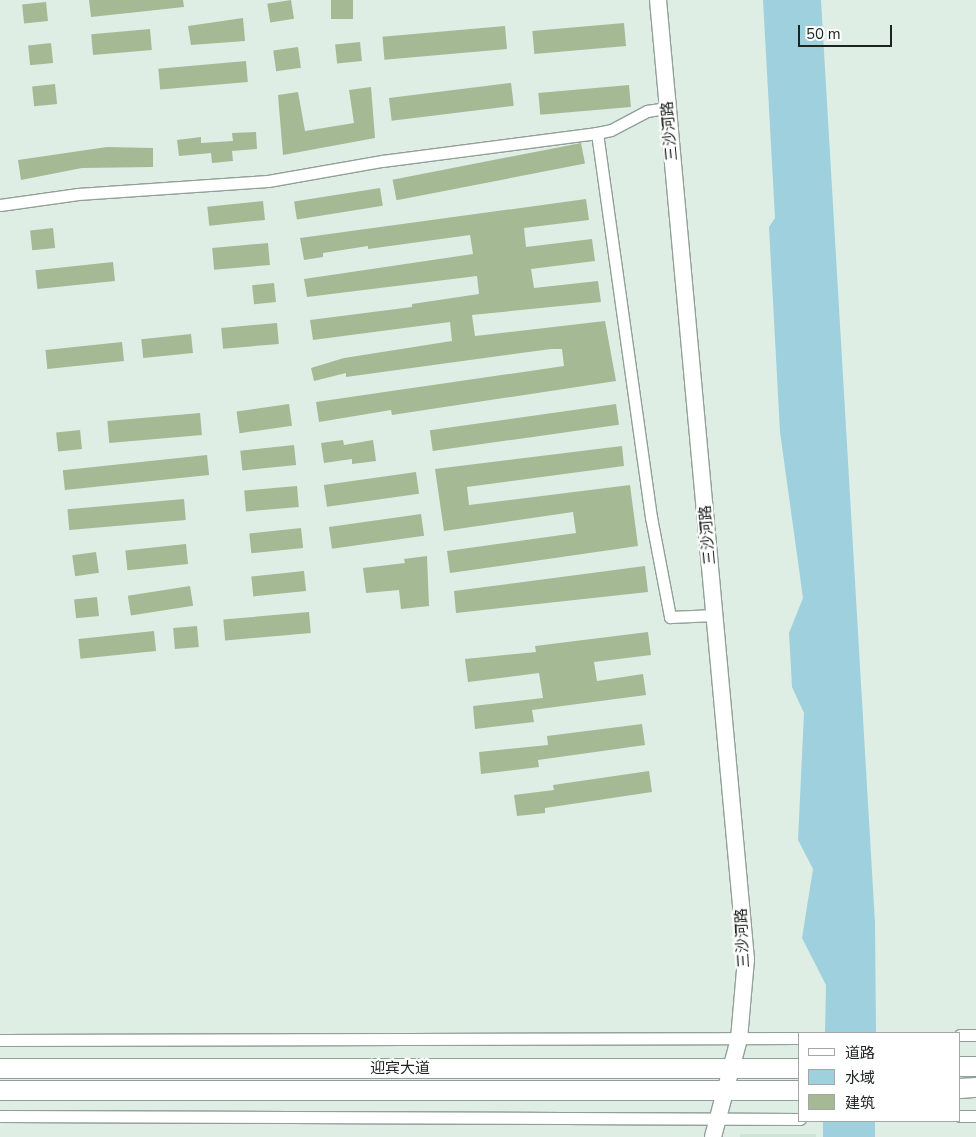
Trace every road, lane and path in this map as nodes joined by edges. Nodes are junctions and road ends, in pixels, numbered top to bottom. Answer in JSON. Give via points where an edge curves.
{"nodes":[{"id":1,"x":658,"y":0,"type":"edge"},
{"id":2,"x":667,"y":108,"type":"junction"},
{"id":3,"x":598,"y":133,"type":"junction"},
{"id":4,"x":0,"y":205,"type":"edge"},
{"id":5,"x":715,"y":615,"type":"junction"},
{"id":6,"x":961,"y":1035,"type":"edge"},
{"id":7,"x":976,"y":1035,"type":"edge"},
{"id":8,"x":798,"y":1038,"type":"edge"},
{"id":9,"x":739,"y":1039,"type":"junction"},
{"id":10,"x":0,"y":1040,"type":"edge"},
{"id":11,"x":961,"y":1066,"type":"edge"},
{"id":12,"x":976,"y":1066,"type":"edge"},
{"id":13,"x":0,"y":1068,"type":"edge"},
{"id":14,"x":731,"y":1068,"type":"junction"},
{"id":15,"x":798,"y":1068,"type":"edge"},
{"id":16,"x":488,"y":1070,"type":"junction"},
{"id":17,"x":976,"y":1087,"type":"edge"},
{"id":18,"x":961,"y":1088,"type":"edge"},
{"id":19,"x":0,"y":1090,"type":"edge"},
{"id":20,"x":726,"y":1090,"type":"junction"},
{"id":21,"x":798,"y":1090,"type":"edge"},
{"id":22,"x":488,"y":1091,"type":"junction"},
{"id":23,"x":0,"y":1116,"type":"edge"},
{"id":24,"x":961,"y":1116,"type":"edge"},
{"id":25,"x":976,"y":1116,"type":"edge"},
{"id":26,"x":798,"y":1119,"type":"edge"},
{"id":27,"x":714,"y":1129,"type":"edge"}],
"edges":[{"from":1,"to":2,"type":"street","name":"三沙河路"},
{"from":2,"to":3,"type":"street","via":[[647,111],[611,130]]},
{"from":2,"to":5,"type":"street","name":"三沙河路"},
{"from":3,"to":4,"type":"street","via":[[382,161],[268,181],[78,194]]},
{"from":3,"to":5,"type":"street","via":[[650,507],[670,617]]},
{"from":5,"to":9,"type":"street","name":"三沙河路","via":[[746,959]]},
{"from":6,"to":7,"type":"street"},
{"from":8,"to":9,"type":"street"},
{"from":9,"to":10,"type":"street"},
{"from":9,"to":14,"type":"street","name":"三沙河路"},
{"from":11,"to":12,"type":"main road"},
{"from":13,"to":16,"type":"main road","name":"迎宾大道"},
{"from":14,"to":15,"type":"main road","name":"迎宾大道"},
{"from":14,"to":16,"type":"main road","name":"迎宾大道"},
{"from":14,"to":20,"type":"street","name":"三沙河路"},
{"from":16,"to":22,"type":"main road"},
{"from":17,"to":18,"type":"main road"},
{"from":19,"to":22,"type":"main road","name":"迎宾大道"},
{"from":20,"to":21,"type":"main road","name":"迎宾大道"},
{"from":20,"to":22,"type":"main road","name":"迎宾大道"},
{"from":20,"to":27,"type":"street","name":"三沙河路"},
{"from":23,"to":27,"type":"street"},
{"from":24,"to":25,"type":"street"},
{"from":26,"to":27,"type":"street"}]}
